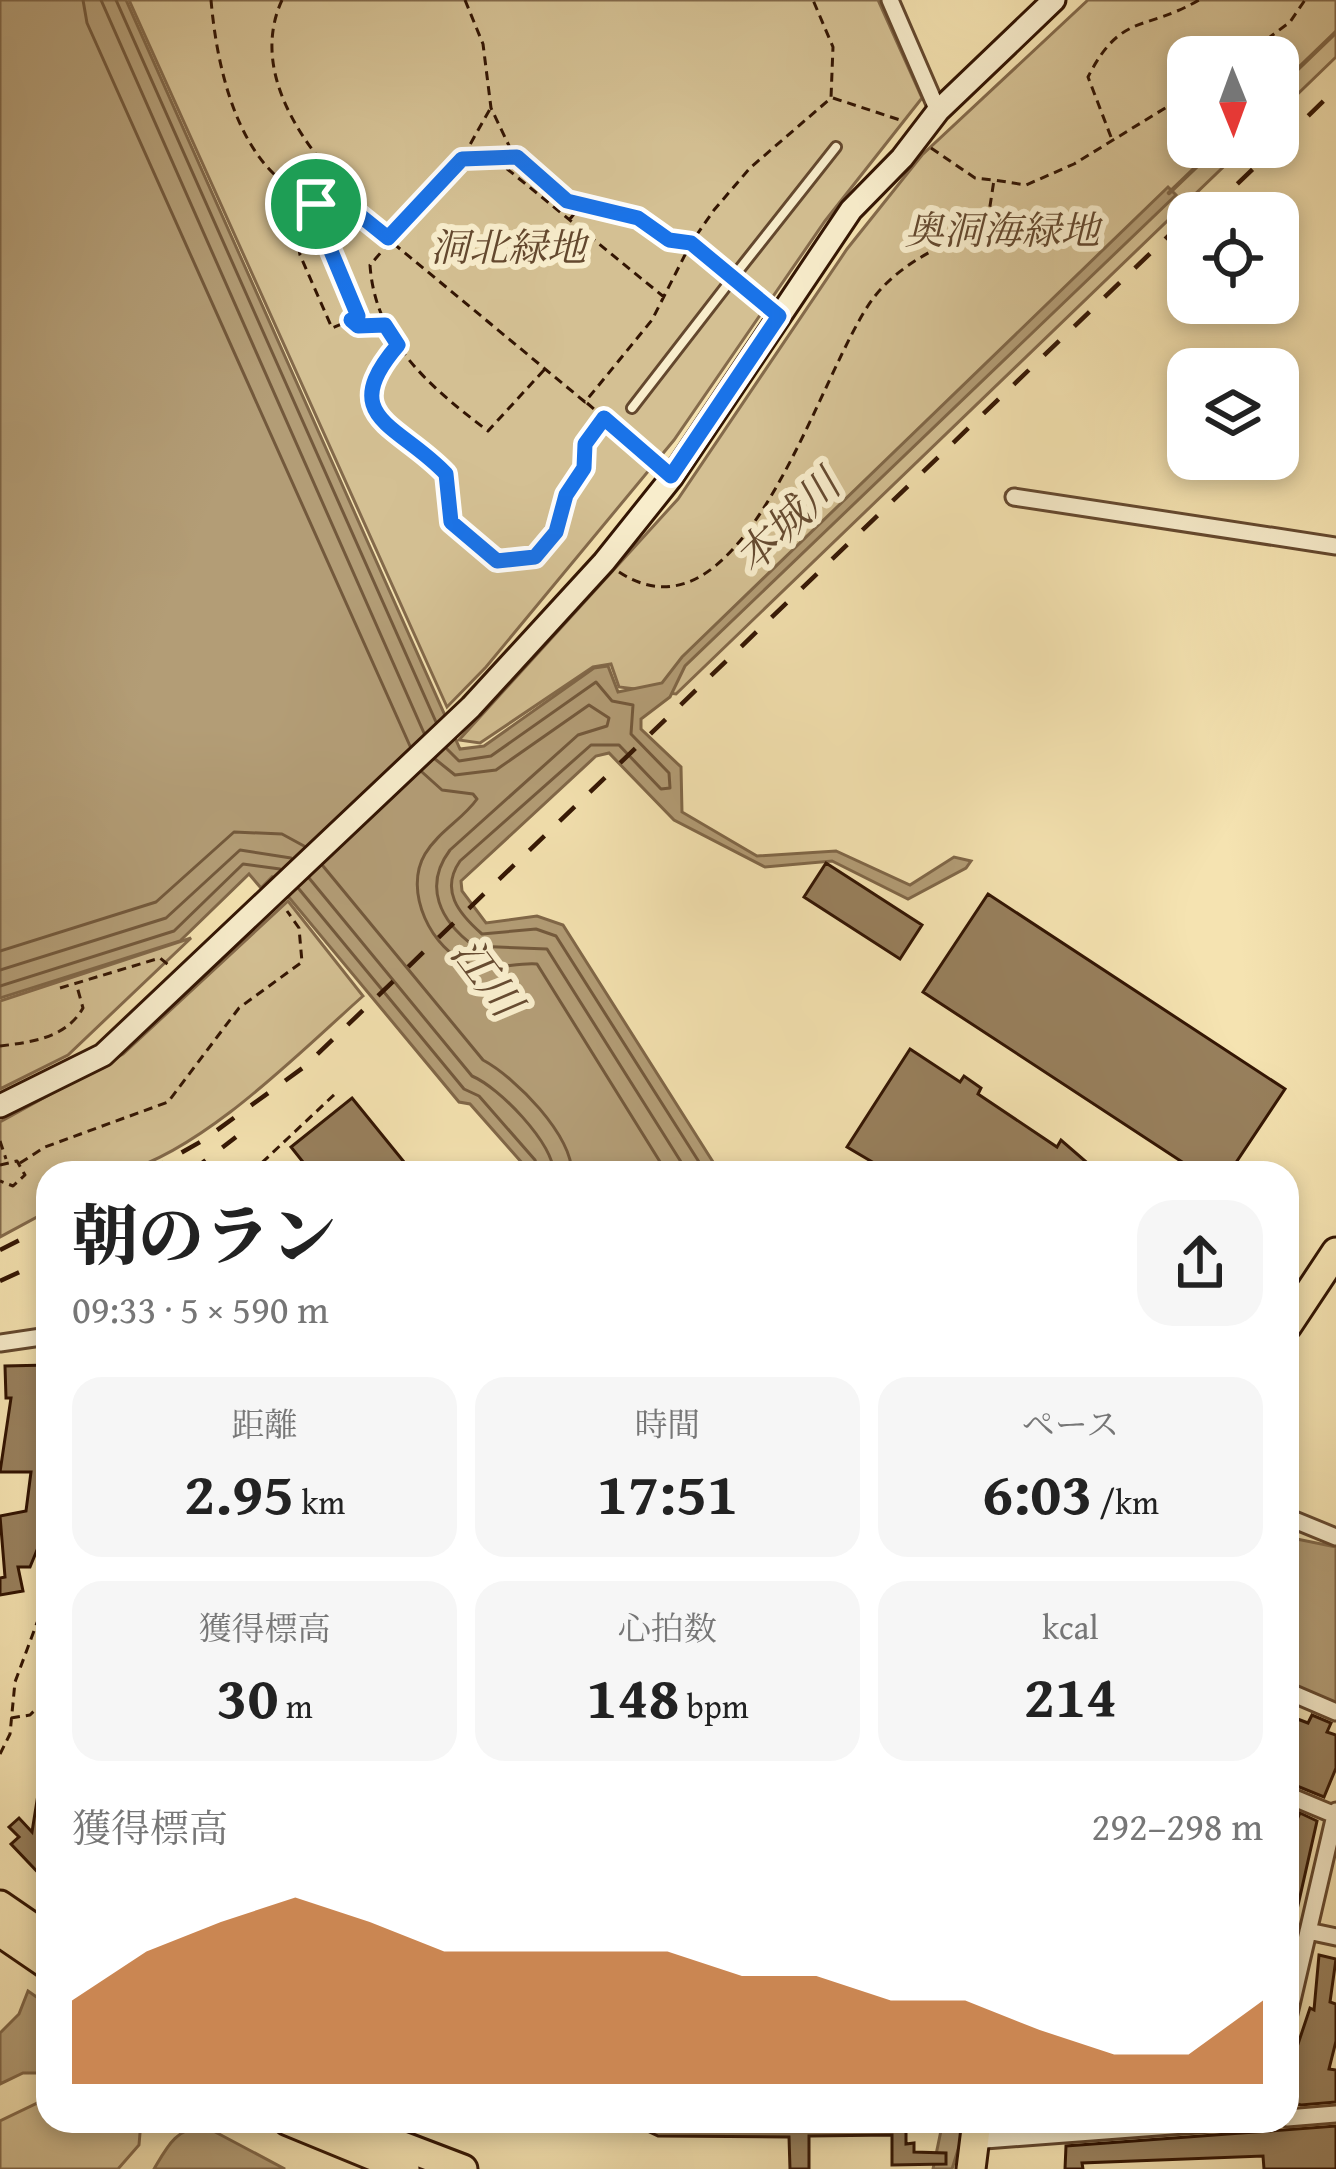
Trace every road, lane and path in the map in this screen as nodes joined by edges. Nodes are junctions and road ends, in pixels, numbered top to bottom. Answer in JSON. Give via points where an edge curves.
{"nodes":[{"id":1,"x":212,"y":0,"type":"edge"},
{"id":2,"x":282,"y":0,"type":"edge"},
{"id":3,"x":465,"y":0,"type":"edge"},
{"id":4,"x":812,"y":0,"type":"edge"},
{"id":5,"x":890,"y":0,"type":"edge"},
{"id":6,"x":1054,"y":0,"type":"edge"},
{"id":7,"x":1199,"y":0,"type":"edge"},
{"id":8,"x":1305,"y":0,"type":"edge"},
{"id":9,"x":1271,"y":36,"type":"edge"},
{"id":10,"x":1167,"y":106,"type":"edge"},
{"id":11,"x":491,"y":108,"type":"junction"},
{"id":12,"x":938,"y":111,"type":"junction"},
{"id":13,"x":1111,"y":137,"type":"junction"},
{"id":14,"x":836,"y":147,"type":"dead end"},
{"id":15,"x":492,"y":156,"type":"junction"},
{"id":16,"x":517,"y":157,"type":"junction"},
{"id":17,"x":462,"y":159,"type":"junction"},
{"id":18,"x":330,"y":172,"type":"junction"},
{"id":19,"x":307,"y":196,"type":"junction"},
{"id":20,"x":316,"y":204,"type":"junction"},
{"id":21,"x":582,"y":204,"type":"junction"},
{"id":22,"x":347,"y":205,"type":"junction"},
{"id":23,"x":569,"y":220,"type":"junction"},
{"id":24,"x":304,"y":234,"type":"junction"},
{"id":25,"x":388,"y":238,"type":"junction"},
{"id":26,"x":691,"y":243,"type":"junction"},
{"id":27,"x":731,"y":280,"type":"junction"},
{"id":28,"x":665,"y":298,"type":"junction"},
{"id":29,"x":779,"y":316,"type":"junction"},
{"id":30,"x":351,"y":320,"type":"junction"},
{"id":31,"x":385,"y":325,"type":"junction"},
{"id":32,"x":398,"y":345,"type":"junction"},
{"id":33,"x":545,"y":369,"type":"junction"},
{"id":34,"x":585,"y":402,"type":"junction"},
{"id":35,"x":632,"y":408,"type":"dead end"},
{"id":36,"x":604,"y":418,"type":"junction"},
{"id":37,"x":671,"y":476,"type":"junction"},
{"id":38,"x":1014,"y":497,"type":"dead end"},
{"id":39,"x":1336,"y":546,"type":"edge"},
{"id":40,"x":604,"y":562,"type":"junction"},
{"id":41,"x":279,"y":905,"type":"junction"},
{"id":42,"x":172,"y":968,"type":"dead end"},
{"id":43,"x":76,"y":983,"type":"junction"},
{"id":44,"x":60,"y":988,"type":"dead end"},
{"id":45,"x":0,"y":1046,"type":"edge"},
{"id":46,"x":337,"y":1092,"type":"dead end"},
{"id":47,"x":0,"y":1106,"type":"edge"},
{"id":48,"x":0,"y":1141,"type":"edge"},
{"id":49,"x":7,"y":1160,"type":"junction"},
{"id":50,"x":264,"y":1161,"type":"edge"},
{"id":51,"x":20,"y":1163,"type":"junction"},
{"id":52,"x":0,"y":1165,"type":"edge"},
{"id":53,"x":1,"y":1184,"type":"edge"},
{"id":54,"x":1336,"y":1252,"type":"edge"},
{"id":55,"x":1299,"y":1308,"type":"edge"},
{"id":56,"x":36,"y":1338,"type":"edge"},
{"id":57,"x":0,"y":1343,"type":"edge"},
{"id":58,"x":1299,"y":1522,"type":"edge"},
{"id":59,"x":1336,"y":1537,"type":"edge"},
{"id":60,"x":36,"y":1625,"type":"edge"},
{"id":61,"x":1299,"y":1696,"type":"edge"},
{"id":62,"x":36,"y":1709,"type":"edge"},
{"id":63,"x":1336,"y":1712,"type":"edge"},
{"id":64,"x":11,"y":1718,"type":"junction"},
{"id":65,"x":0,"y":1754,"type":"edge"},
{"id":66,"x":1299,"y":1800,"type":"edge"},
{"id":67,"x":1335,"y":1813,"type":"edge"},
{"id":68,"x":0,"y":1905,"type":"edge"},
{"id":69,"x":36,"y":1930,"type":"edge"},
{"id":70,"x":1308,"y":1930,"type":"junction"},
{"id":71,"x":0,"y":1932,"type":"edge"},
{"id":72,"x":1336,"y":1937,"type":"edge"},
{"id":73,"x":36,"y":1957,"type":"edge"},
{"id":74,"x":1299,"y":1969,"type":"edge"},
{"id":75,"x":1336,"y":2114,"type":"edge"},
{"id":76,"x":1299,"y":2117,"type":"edge"},
{"id":77,"x":317,"y":2133,"type":"edge"},
{"id":78,"x":368,"y":2133,"type":"edge"},
{"id":79,"x":1025,"y":2133,"type":"edge"},
{"id":80,"x":973,"y":2144,"type":"edge"},
{"id":81,"x":405,"y":2169,"type":"edge"},
{"id":82,"x":463,"y":2169,"type":"edge"}],
"edges":[{"from":1,"to":19,"type":"path","via":[[216,42],[253,153],[278,184]]},
{"from":2,"to":18,"type":"path","via":[[269,55],[305,142]]},
{"from":3,"to":11,"type":"path","via":[[483,44]]},
{"from":4,"to":26,"type":"path","via":[[833,47],[831,98],[750,168]]},
{"from":5,"to":12,"type":"street"},
{"from":6,"to":12,"type":"street"},
{"from":7,"to":13,"type":"path","via":[[1122,28],[1103,47],[1088,77]]},
{"from":8,"to":9,"type":"path"},
{"from":10,"to":13,"type":"path"},
{"from":11,"to":16,"type":"path"},
{"from":11,"to":17,"type":"path"},
{"from":12,"to":29,"type":"street","via":[[851,209]]},
{"from":13,"to":40,"type":"path","via":[[1027,185],[994,180],[988,219],[914,258],[877,293],[843,343],[766,511],[714,566],[686,585],[654,590]]},
{"from":14,"to":27,"type":"lane"},
{"from":15,"to":16,"type":"path"},
{"from":15,"to":17,"type":"path"},
{"from":15,"to":23,"type":"path"},
{"from":16,"to":21,"type":"path","via":[[542,183]]},
{"from":17,"to":25,"type":"path"},
{"from":18,"to":19,"type":"path"},
{"from":18,"to":22,"type":"path","via":[[355,194]]},
{"from":19,"to":20,"type":"path"},
{"from":20,"to":22,"type":"path","via":[[332,220]]},
{"from":20,"to":24,"type":"path"},
{"from":21,"to":23,"type":"path"},
{"from":21,"to":26,"type":"path"},
{"from":22,"to":25,"type":"path"},
{"from":23,"to":28,"type":"path"},
{"from":24,"to":30,"type":"path","via":[[328,244],[358,316]]},
{"from":24,"to":30,"type":"path","via":[[300,256],[332,328]]},
{"from":25,"to":31,"type":"path","via":[[370,265],[372,300]]},
{"from":25,"to":33,"type":"path"},
{"from":26,"to":27,"type":"path"},
{"from":26,"to":28,"type":"path"},
{"from":27,"to":29,"type":"lane"},
{"from":27,"to":35,"type":"lane"},
{"from":28,"to":34,"type":"path"},
{"from":29,"to":37,"type":"street"},
{"from":30,"to":31,"type":"path"},
{"from":31,"to":32,"type":"path"},
{"from":32,"to":33,"type":"path","via":[[444,398],[488,431]]},
{"from":32,"to":36,"type":"path","via":[[373,372],[368,396],[380,418],[446,474],[451,522],[497,561],[535,557],[556,532],[584,468],[585,444]]},
{"from":33,"to":34,"type":"path"},
{"from":34,"to":36,"type":"path"},
{"from":36,"to":37,"type":"path"},
{"from":37,"to":40,"type":"street"},
{"from":38,"to":39,"type":"street"},
{"from":40,"to":41,"type":"street"},
{"from":41,"to":47,"type":"street","via":[[103,1055]]},
{"from":41,"to":51,"type":"path","via":[[299,928],[302,962],[238,1008],[167,1102]]},
{"from":42,"to":43,"type":"path","via":[[160,958]]},
{"from":43,"to":44,"type":"path"},
{"from":43,"to":45,"type":"path","via":[[83,1008],[70,1025]]},
{"from":46,"to":50,"type":"path"},
{"from":48,"to":49,"type":"path"},
{"from":49,"to":51,"type":"path"},
{"from":49,"to":52,"type":"path"},
{"from":51,"to":53,"type":"path","via":[[23,1179]]},
{"from":54,"to":55,"type":"highway"},
{"from":56,"to":57,"type":"street"},
{"from":58,"to":59,"type":"street"},
{"from":60,"to":64,"type":"path"},
{"from":61,"to":63,"type":"street"},
{"from":62,"to":64,"type":"path"},
{"from":64,"to":65,"type":"path"},
{"from":66,"to":67,"type":"street"},
{"from":67,"to":70,"type":"street"},
{"from":68,"to":69,"type":"highway"},
{"from":70,"to":72,"type":"street"},
{"from":70,"to":74,"type":"street"},
{"from":71,"to":73,"type":"highway"},
{"from":75,"to":76,"type":"street"},
{"from":77,"to":81,"type":"highway"},
{"from":78,"to":82,"type":"highway"},
{"from":79,"to":80,"type":"street"}]}
